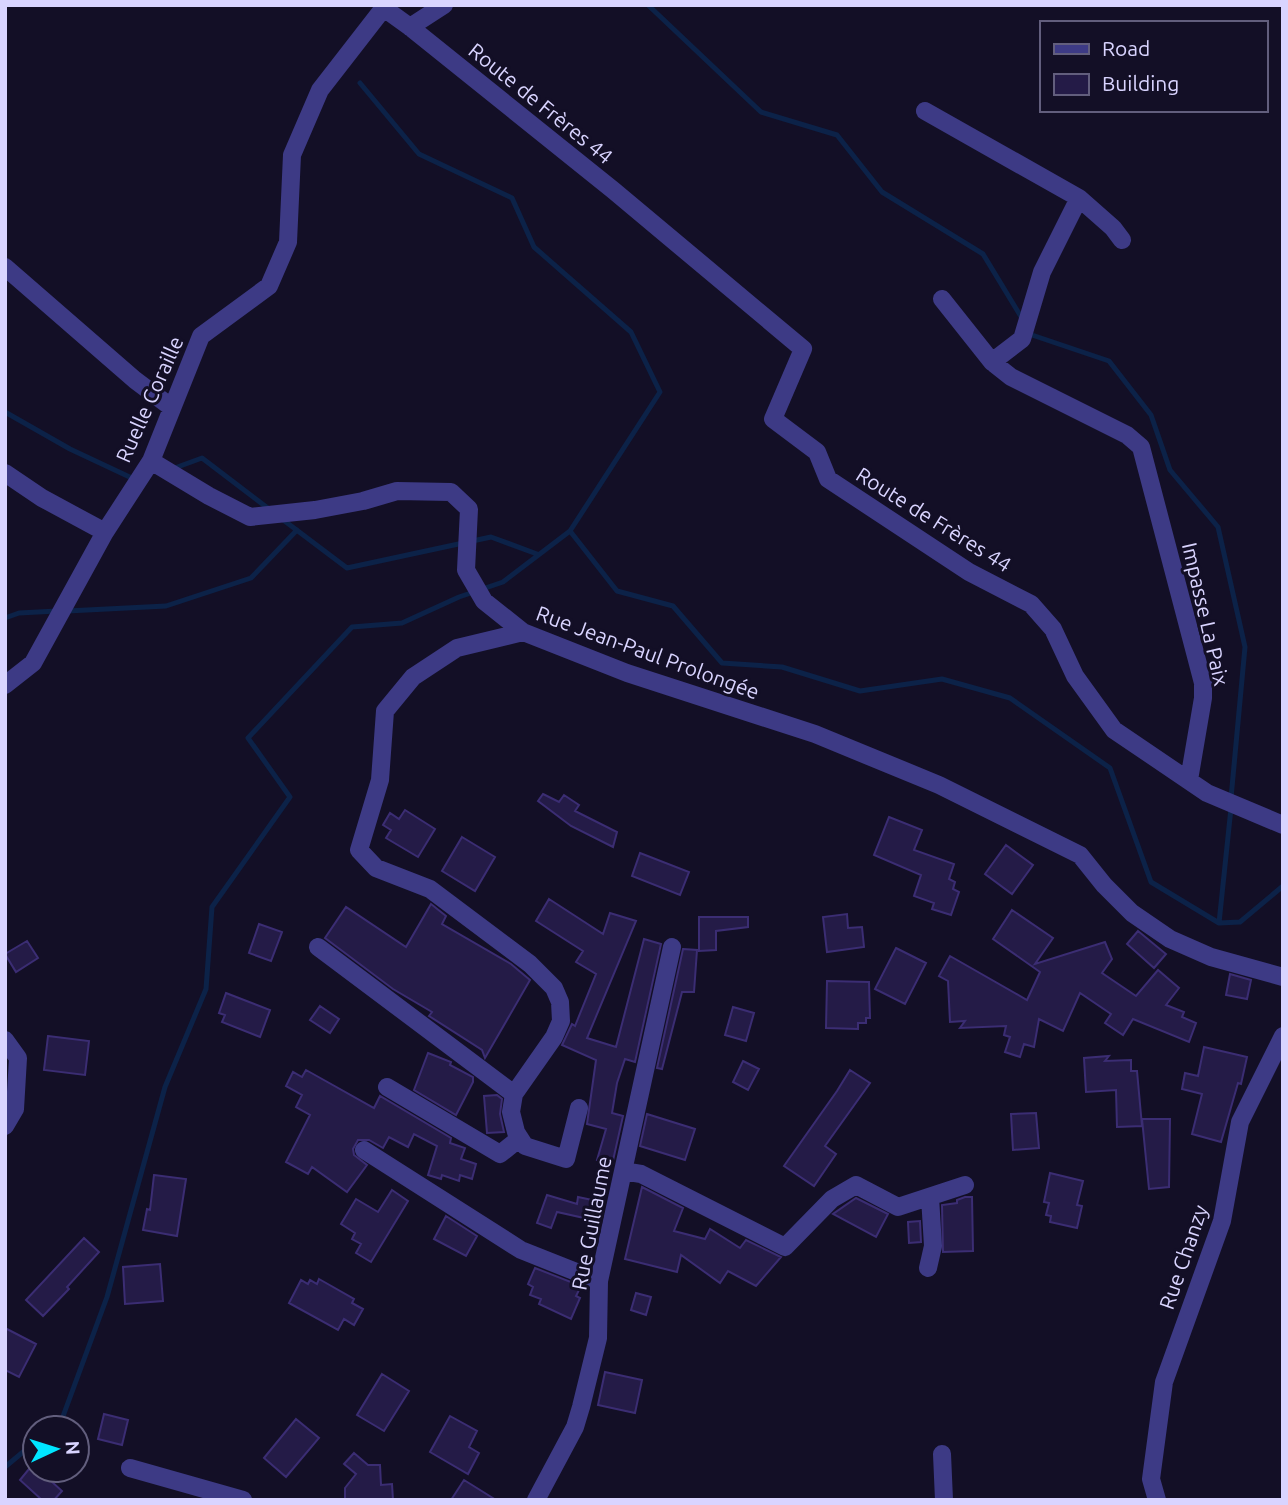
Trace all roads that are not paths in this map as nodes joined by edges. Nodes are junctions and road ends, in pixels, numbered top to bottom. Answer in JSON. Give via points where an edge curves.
{"nodes":[{"id":1,"x":444,"y":5,"type":"edge"},
{"id":2,"x":386,"y":7,"type":"edge"},
{"id":3,"x":410,"y":27,"type":"junction"},
{"id":4,"x":925,"y":111,"type":"dead end"},
{"id":5,"x":1079,"y":198,"type":"junction"},
{"id":6,"x":1122,"y":240,"type":"dead end"},
{"id":7,"x":5,"y":267,"type":"edge"},
{"id":8,"x":942,"y":299,"type":"dead end"},
{"id":9,"x":992,"y":362,"type":"junction"},
{"id":10,"x":170,"y":407,"type":"junction"},
{"id":11,"x":150,"y":461,"type":"junction"},
{"id":12,"x":5,"y":473,"type":"edge"},
{"id":13,"x":105,"y":532,"type":"junction"},
{"id":14,"x":523,"y":632,"type":"junction"},
{"id":15,"x":5,"y":685,"type":"edge"},
{"id":16,"x":1189,"y":780,"type":"junction"},
{"id":17,"x":1283,"y":825,"type":"edge"},
{"id":18,"x":318,"y":947,"type":"dead end"},
{"id":19,"x":672,"y":947,"type":"dead end"},
{"id":20,"x":1283,"y":977,"type":"edge"},
{"id":21,"x":1283,"y":1035,"type":"edge"},
{"id":22,"x":5,"y":1040,"type":"edge"},
{"id":23,"x":387,"y":1087,"type":"dead end"},
{"id":24,"x":514,"y":1094,"type":"junction"},
{"id":25,"x":579,"y":1108,"type":"dead end"},
{"id":26,"x":5,"y":1126,"type":"edge"},
{"id":27,"x":520,"y":1138,"type":"junction"},
{"id":28,"x":364,"y":1150,"type":"dead end"},
{"id":29,"x":623,"y":1171,"type":"junction"},
{"id":30,"x":965,"y":1185,"type":"dead end"},
{"id":31,"x":930,"y":1197,"type":"junction"},
{"id":32,"x":928,"y":1268,"type":"dead end"},
{"id":33,"x":599,"y":1281,"type":"junction"},
{"id":34,"x":942,"y":1454,"type":"dead end"},
{"id":35,"x":130,"y":1468,"type":"dead end"},
{"id":36,"x":243,"y":1500,"type":"edge"},
{"id":37,"x":536,"y":1500,"type":"edge"},
{"id":38,"x":944,"y":1500,"type":"edge"},
{"id":39,"x":1157,"y":1500,"type":"edge"}],
"edges":[{"from":1,"to":3,"type":"street"},
{"from":2,"to":3,"type":"street","name":"Route de Frères 44"},
{"from":2,"to":10,"type":"street","name":"Ruelle Coraille","via":[[320,90],[292,155],[288,242],[269,286],[201,336]]},
{"from":3,"to":16,"type":"street","name":"Route de Frères 44","via":[[803,349],[773,419],[817,452],[828,479],[969,572],[1031,604],[1053,629],[1075,677],[1114,730]]},
{"from":4,"to":5,"type":"street"},
{"from":5,"to":6,"type":"street"},
{"from":5,"to":9,"type":"street","via":[[1042,272],[1023,339]]},
{"from":7,"to":10,"type":"street"},
{"from":8,"to":9,"type":"street"},
{"from":9,"to":16,"type":"street","name":"Impasse La Paix","via":[[1011,377],[1127,435],[1141,447],[1203,683]]},
{"from":10,"to":11,"type":"street","name":"Ruelle Coraille"},
{"from":11,"to":13,"type":"street","name":"Ruelle Coraille"},
{"from":11,"to":14,"type":"street","name":"Rue Jean-Paul Prolongée","via":[[250,517],[315,510],[397,491],[451,492],[469,509],[466,570],[484,601]]},
{"from":12,"to":13,"type":"street"},
{"from":13,"to":15,"type":"street","name":"Ruelle Coraille","via":[[33,663]]},
{"from":14,"to":20,"type":"street","name":"Rue Jean-Paul Prolongée","via":[[627,673],[815,734],[939,785],[1080,855],[1132,913],[1170,939],[1211,957]]},
{"from":14,"to":24,"type":"street","via":[[457,648],[413,677],[385,711],[380,780],[359,850],[376,868],[430,889],[530,964],[554,988],[561,1021]]},
{"from":16,"to":17,"type":"street","name":"Route de Frères 44","via":[[1207,793]]},
{"from":18,"to":24,"type":"street"},
{"from":19,"to":29,"type":"street","name":"Rue Guillaume"},
{"from":21,"to":39,"type":"street","name":"Rue Chanzy","via":[[1240,1122],[1222,1221],[1164,1382],[1151,1479]]},
{"from":22,"to":26,"type":"street","via":[[18,1058],[15,1109]]},
{"from":23,"to":27,"type":"street","via":[[500,1154]]},
{"from":24,"to":27,"type":"street","via":[[511,1112]]},
{"from":25,"to":27,"type":"street","via":[[566,1159],[525,1146]]},
{"from":28,"to":33,"type":"street","via":[[521,1250]]},
{"from":29,"to":31,"type":"street","via":[[641,1174],[785,1247],[832,1199],[856,1185],[898,1207]]},
{"from":29,"to":33,"type":"street","name":"Rue Guillaume"},
{"from":30,"to":31,"type":"street"},
{"from":31,"to":32,"type":"street","via":[[933,1246]]},
{"from":33,"to":37,"type":"street","name":"Rue Guillaume","via":[[598,1338],[581,1407]]},
{"from":34,"to":38,"type":"street"},
{"from":35,"to":36,"type":"street"}]}
